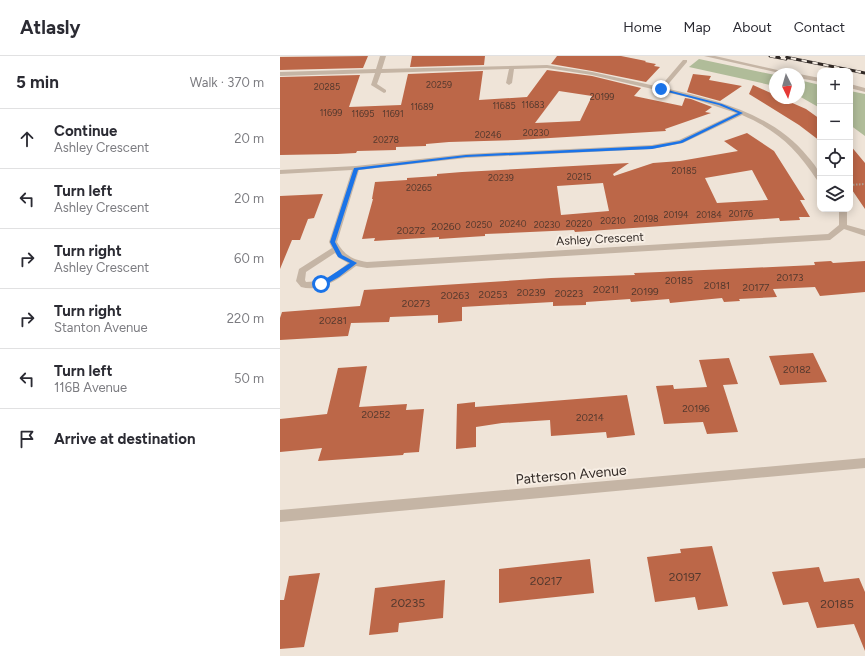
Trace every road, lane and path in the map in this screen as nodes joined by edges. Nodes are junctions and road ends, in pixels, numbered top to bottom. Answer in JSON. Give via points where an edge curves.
{"nodes":[{"id":1,"x":383,"y":56,"type":"edge"},
{"id":2,"x":707,"y":56,"type":"edge"},
{"id":3,"x":685,"y":61,"type":"dead end"},
{"id":4,"x":512,"y":67,"type":"junction"},
{"id":5,"x":769,"y":69,"type":"edge"},
{"id":6,"x":377,"y":71,"type":"junction"},
{"id":7,"x":280,"y":74,"type":"edge"},
{"id":8,"x":805,"y":77,"type":"edge"},
{"id":9,"x":817,"y":79,"type":"edge"},
{"id":10,"x":509,"y":83,"type":"dead end"},
{"id":11,"x":853,"y":87,"type":"edge"},
{"id":12,"x":661,"y":89,"type":"junction"},
{"id":13,"x":865,"y":90,"type":"edge"},
{"id":14,"x":384,"y":91,"type":"dead end"},
{"id":15,"x":741,"y":113,"type":"junction"},
{"id":16,"x":356,"y":168,"type":"junction"},
{"id":17,"x":280,"y":172,"type":"edge"},
{"id":18,"x":819,"y":176,"type":"edge"},
{"id":19,"x":865,"y":184,"type":"edge"},
{"id":20,"x":853,"y":185,"type":"edge"},
{"id":21,"x":843,"y":212,"type":"edge"},
{"id":22,"x":843,"y":226,"type":"junction"},
{"id":23,"x":865,"y":233,"type":"edge"},
{"id":24,"x":336,"y":249,"type":"junction"},
{"id":25,"x":354,"y":263,"type":"junction"},
{"id":26,"x":865,"y":463,"type":"edge"},
{"id":27,"x":280,"y":516,"type":"edge"}],
"edges":[{"from":1,"to":6,"type":"street"},
{"from":2,"to":5,"type":"street"},
{"from":3,"to":12,"type":"street"},
{"from":4,"to":6,"type":"street"},
{"from":4,"to":10,"type":"street"},
{"from":4,"to":12,"type":"street","via":[[550,66],[579,70]]},
{"from":6,"to":7,"type":"street"},
{"from":6,"to":14,"type":"street","via":[[374,85]]},
{"from":8,"to":9,"type":"street"},
{"from":11,"to":13,"type":"street"},
{"from":12,"to":15,"type":"street"},
{"from":15,"to":16,"type":"street","via":[[681,142],[652,147],[466,156]]},
{"from":15,"to":18,"type":"street","via":[[765,124],[789,140]]},
{"from":16,"to":17,"type":"street"},
{"from":16,"to":24,"type":"street","via":[[333,242]]},
{"from":19,"to":20,"type":"path"},
{"from":21,"to":22,"type":"street"},
{"from":22,"to":23,"type":"street"},
{"from":22,"to":25,"type":"street","name":"Ashley Crescent","via":[[830,237],[367,265]]},
{"from":24,"to":25,"type":"street","name":"Ashley Crescent","via":[[340,256]]},
{"from":24,"to":25,"type":"street","via":[[302,271],[300,281],[304,285],[321,284]]},
{"from":26,"to":27,"type":"street","name":"Patterson Avenue"}]}
